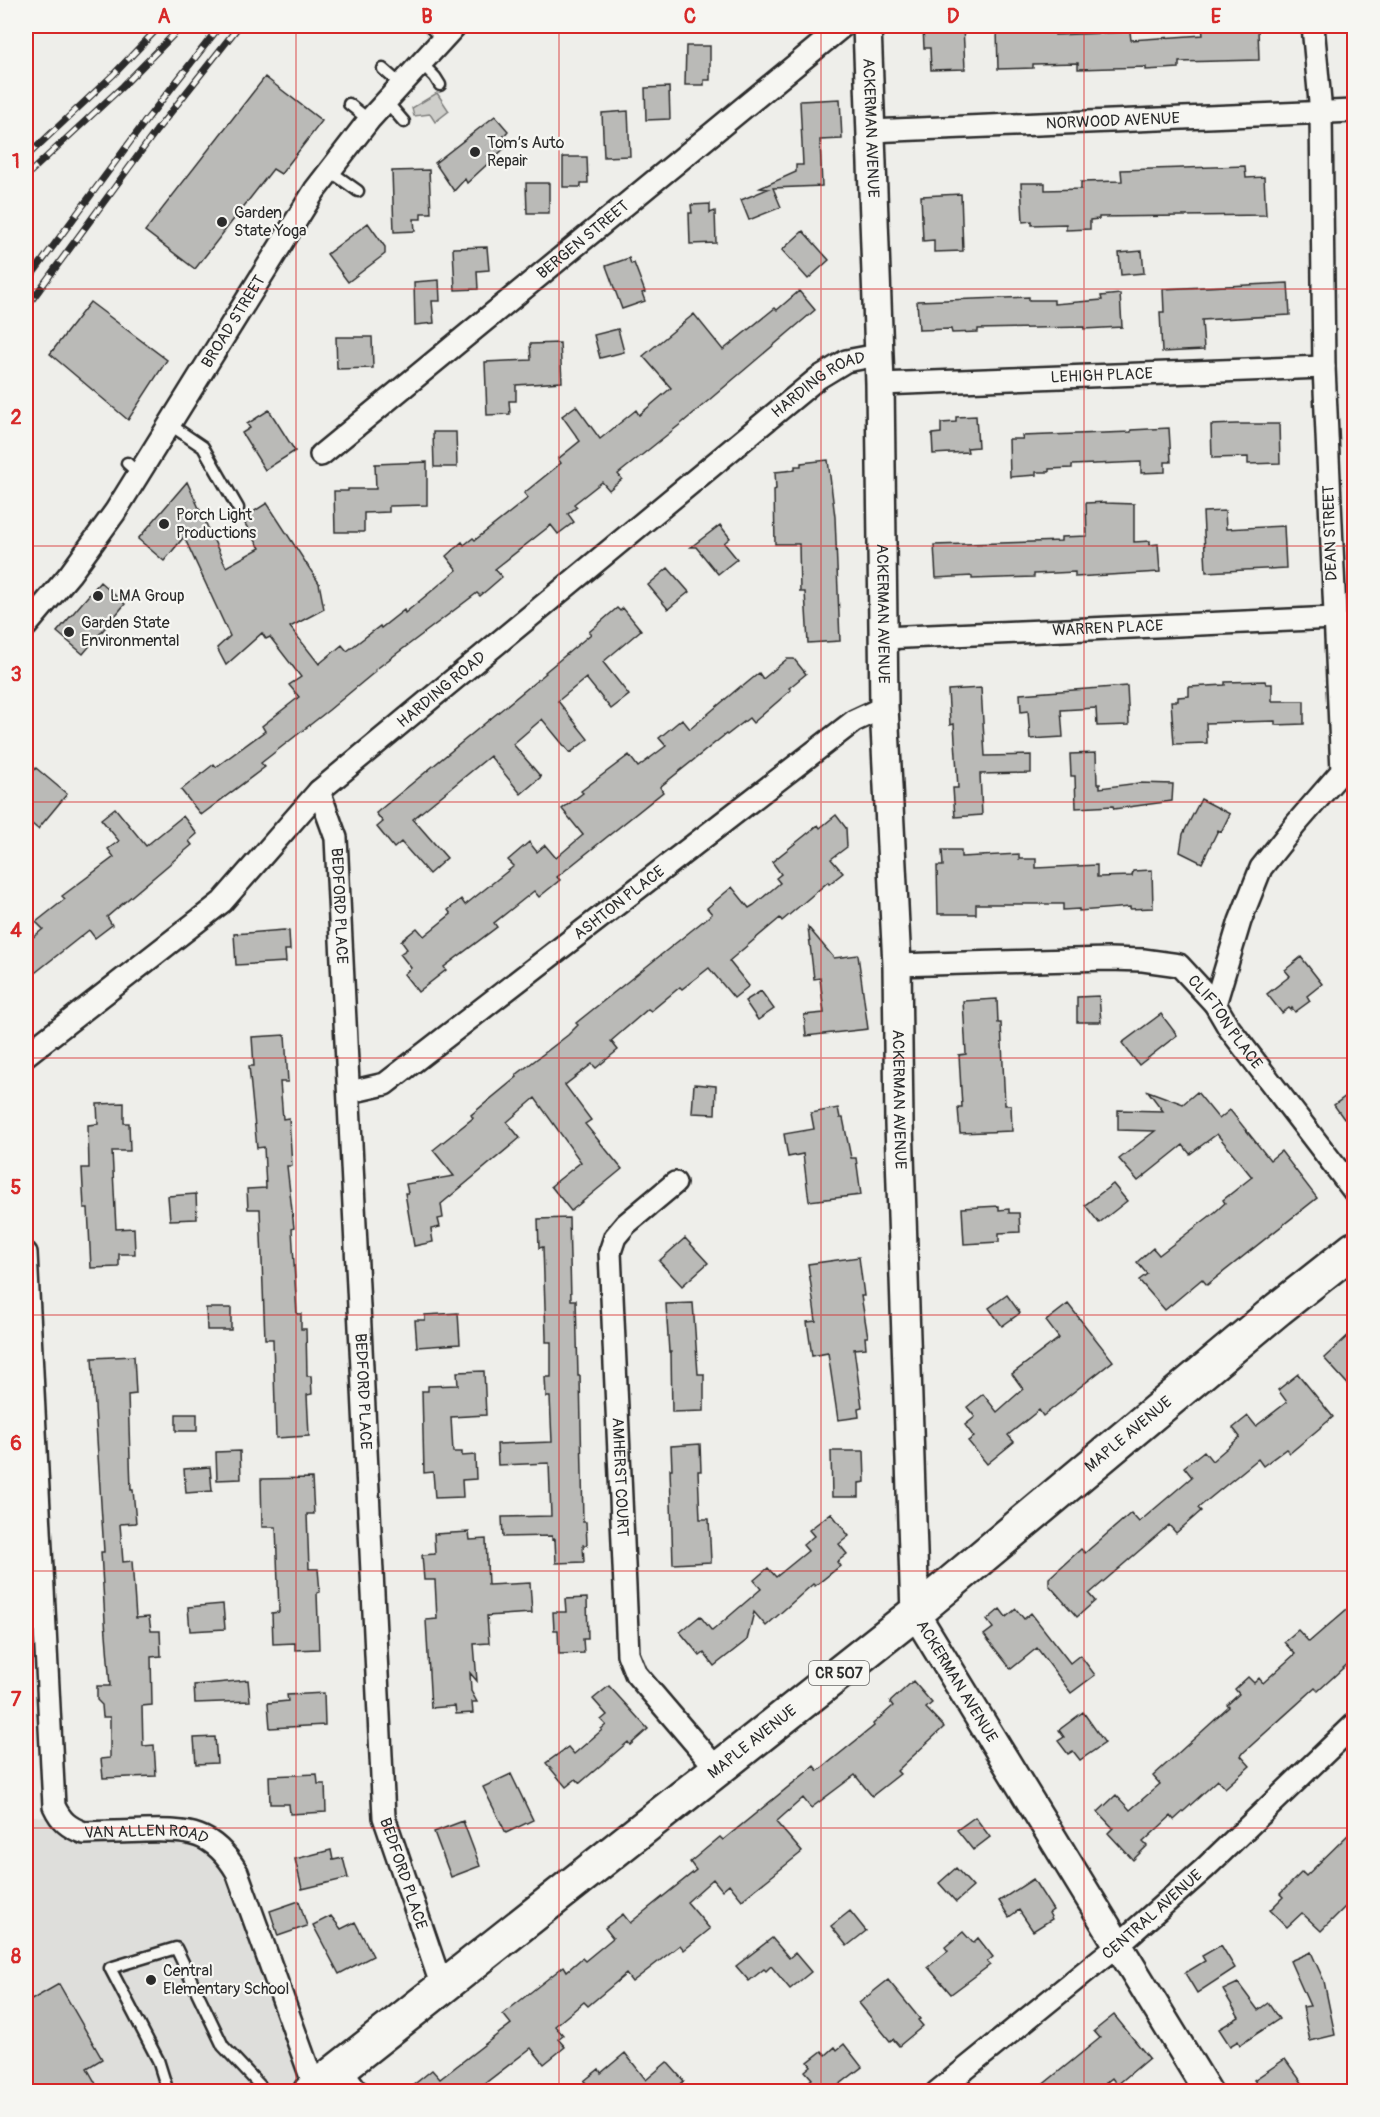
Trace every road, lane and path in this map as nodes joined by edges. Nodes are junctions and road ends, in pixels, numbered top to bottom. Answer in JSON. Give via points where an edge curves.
{"nodes":[{"id":1,"x":843,"y":26,"type":"edge"},
{"id":2,"x":867,"y":26,"type":"edge"},
{"id":3,"x":1313,"y":26,"type":"edge"},
{"id":4,"x":442,"y":30,"type":"edge"},
{"id":5,"x":420,"y":62,"type":"junction"},
{"id":6,"x":383,"y":69,"type":"dead end"},
{"id":7,"x":400,"y":84,"type":"junction"},
{"id":8,"x":440,"y":85,"type":"dead end"},
{"id":9,"x":386,"y":101,"type":"junction"},
{"id":10,"x":349,"y":104,"type":"dead end"},
{"id":11,"x":1354,"y":111,"type":"edge"},
{"id":12,"x":1321,"y":113,"type":"junction"},
{"id":13,"x":369,"y":120,"type":"junction"},
{"id":14,"x":404,"y":122,"type":"dead end"},
{"id":15,"x":870,"y":131,"type":"junction"},
{"id":16,"x":330,"y":171,"type":"junction"},
{"id":17,"x":358,"y":192,"type":"dead end"},
{"id":18,"x":878,"y":355,"type":"junction"},
{"id":19,"x":1324,"y":367,"type":"junction"},
{"id":20,"x":880,"y":384,"type":"junction"},
{"id":21,"x":169,"y":424,"type":"junction"},
{"id":22,"x":321,"y":455,"type":"dead end"},
{"id":23,"x":238,"y":508,"type":"dead end"},
{"id":24,"x":1334,"y":618,"type":"junction"},
{"id":25,"x":26,"y":626,"type":"edge"},
{"id":26,"x":883,"y":638,"type":"junction"},
{"id":27,"x":884,"y":707,"type":"junction"},
{"id":28,"x":319,"y":791,"type":"junction"},
{"id":29,"x":897,"y":965,"type":"junction"},
{"id":30,"x":1215,"y":1004,"type":"junction"},
{"id":31,"x":26,"y":1055,"type":"edge"},
{"id":32,"x":350,"y":1092,"type":"junction"},
{"id":33,"x":675,"y":1183,"type":"dead end"},
{"id":34,"x":1354,"y":1191,"type":"edge"},
{"id":35,"x":1354,"y":1249,"type":"edge"},
{"id":36,"x":26,"y":1253,"type":"edge"},
{"id":37,"x":915,"y":1613,"type":"junction"},
{"id":38,"x":1354,"y":1725,"type":"edge"},
{"id":39,"x":717,"y":1769,"type":"junction"},
{"id":40,"x":1118,"y":1945,"type":"junction"},
{"id":41,"x":442,"y":1987,"type":"junction"},
{"id":42,"x":349,"y":2080,"type":"edge"},
{"id":43,"x":312,"y":2090,"type":"edge"},
{"id":44,"x":168,"y":2091,"type":"edge"},
{"id":45,"x":266,"y":2091,"type":"edge"},
{"id":46,"x":938,"y":2091,"type":"edge"},
{"id":47,"x":1208,"y":2091,"type":"edge"}],
"edges":[{"from":1,"to":22,"type":"street","name":"BERGEN STREET"},
{"from":2,"to":15,"type":"street","name":"ACKERMAN AVENUE"},
{"from":3,"to":12,"type":"street","name":"DEAN STREET"},
{"from":4,"to":5,"type":"street","name":"BROAD STREET"},
{"from":5,"to":7,"type":"street","name":"BROAD STREET"},
{"from":5,"to":8,"type":"lane"},
{"from":6,"to":7,"type":"lane"},
{"from":7,"to":9,"type":"street","name":"BROAD STREET"},
{"from":9,"to":13,"type":"street","name":"BROAD STREET"},
{"from":9,"to":14,"type":"lane"},
{"from":10,"to":13,"type":"lane"},
{"from":11,"to":12,"type":"street","name":"NORWOOD AVENUE"},
{"from":12,"to":15,"type":"street","name":"NORWOOD AVENUE"},
{"from":12,"to":19,"type":"street","name":"DEAN STREET"},
{"from":13,"to":16,"type":"street","name":"BROAD STREET"},
{"from":15,"to":18,"type":"street","name":"ACKERMAN AVENUE"},
{"from":16,"to":17,"type":"lane"},
{"from":16,"to":21,"type":"street","name":"BROAD STREET","via":[[285,236]]},
{"from":18,"to":20,"type":"street","name":"ACKERMAN AVENUE"},
{"from":18,"to":28,"type":"street","name":"HARDING ROAD","via":[[846,361],[818,378]]},
{"from":19,"to":20,"type":"street","name":"LEHIGH PLACE"},
{"from":19,"to":24,"type":"street","name":"DEAN STREET"},
{"from":20,"to":26,"type":"street","name":"ACKERMAN AVENUE"},
{"from":21,"to":23,"type":"lane","via":[[203,447]]},
{"from":21,"to":25,"type":"street","name":"BROAD STREET","via":[[133,469],[115,513]]},
{"from":24,"to":26,"type":"street","name":"WARREN PLACE"},
{"from":24,"to":30,"type":"street","name":"DEAN STREET","via":[[1342,771],[1261,868]]},
{"from":26,"to":27,"type":"street","name":"ACKERMAN AVENUE"},
{"from":27,"to":29,"type":"street","name":"ACKERMAN AVENUE"},
{"from":27,"to":32,"type":"street","name":"ASHTON PLACE","via":[[854,721],[385,1084]]},
{"from":28,"to":31,"type":"street","name":"HARDING ROAD","via":[[222,902]]},
{"from":28,"to":32,"type":"street","name":"BEDFORD PLACE","via":[[336,838]]},
{"from":29,"to":30,"type":"street","name":"CLIFTON PLACE","via":[[1143,960],[1179,965]]},
{"from":29,"to":37,"type":"street","name":"ACKERMAN AVENUE"},
{"from":30,"to":34,"type":"street","name":"CLIFTON PLACE","via":[[1229,1028]]},
{"from":32,"to":41,"type":"street","name":"BEDFORD PLACE","via":[[384,1817]]},
{"from":33,"to":39,"type":"street","name":"AMHERST COURT","via":[[626,1224],[615,1237],[610,1252],[628,1654],[636,1674]]},
{"from":35,"to":37,"type":"main road","name":"MAPLE AVENUE","number":"CR 507"},
{"from":36,"to":43,"type":"street","name":"VAN ALLEN ROAD","via":[[54,1806],[60,1819],[84,1833],[179,1830],[199,1835],[230,1859]]},
{"from":37,"to":39,"type":"main road","name":"MAPLE AVENUE","number":"CR 507"},
{"from":37,"to":40,"type":"street","name":"ACKERMAN AVENUE"},
{"from":38,"to":40,"type":"street","name":"CENTRAL AVENUE","via":[[1204,1869]]},
{"from":39,"to":41,"type":"main road","name":"MAPLE AVENUE","number":"CR 507"},
{"from":40,"to":46,"type":"street","name":"CENTRAL AVENUE"},
{"from":40,"to":47,"type":"street","name":"ACKERMAN AVENUE"},
{"from":41,"to":42,"type":"main road","name":"MAPLE AVENUE","number":"CR 507"},
{"from":42,"to":43,"type":"main road","name":"MAPLE AVENUE","number":"CR 507"},
{"from":44,"to":45,"type":"lane","via":[[158,2060],[110,1968],[176,1948],[223,2046]]}]}
